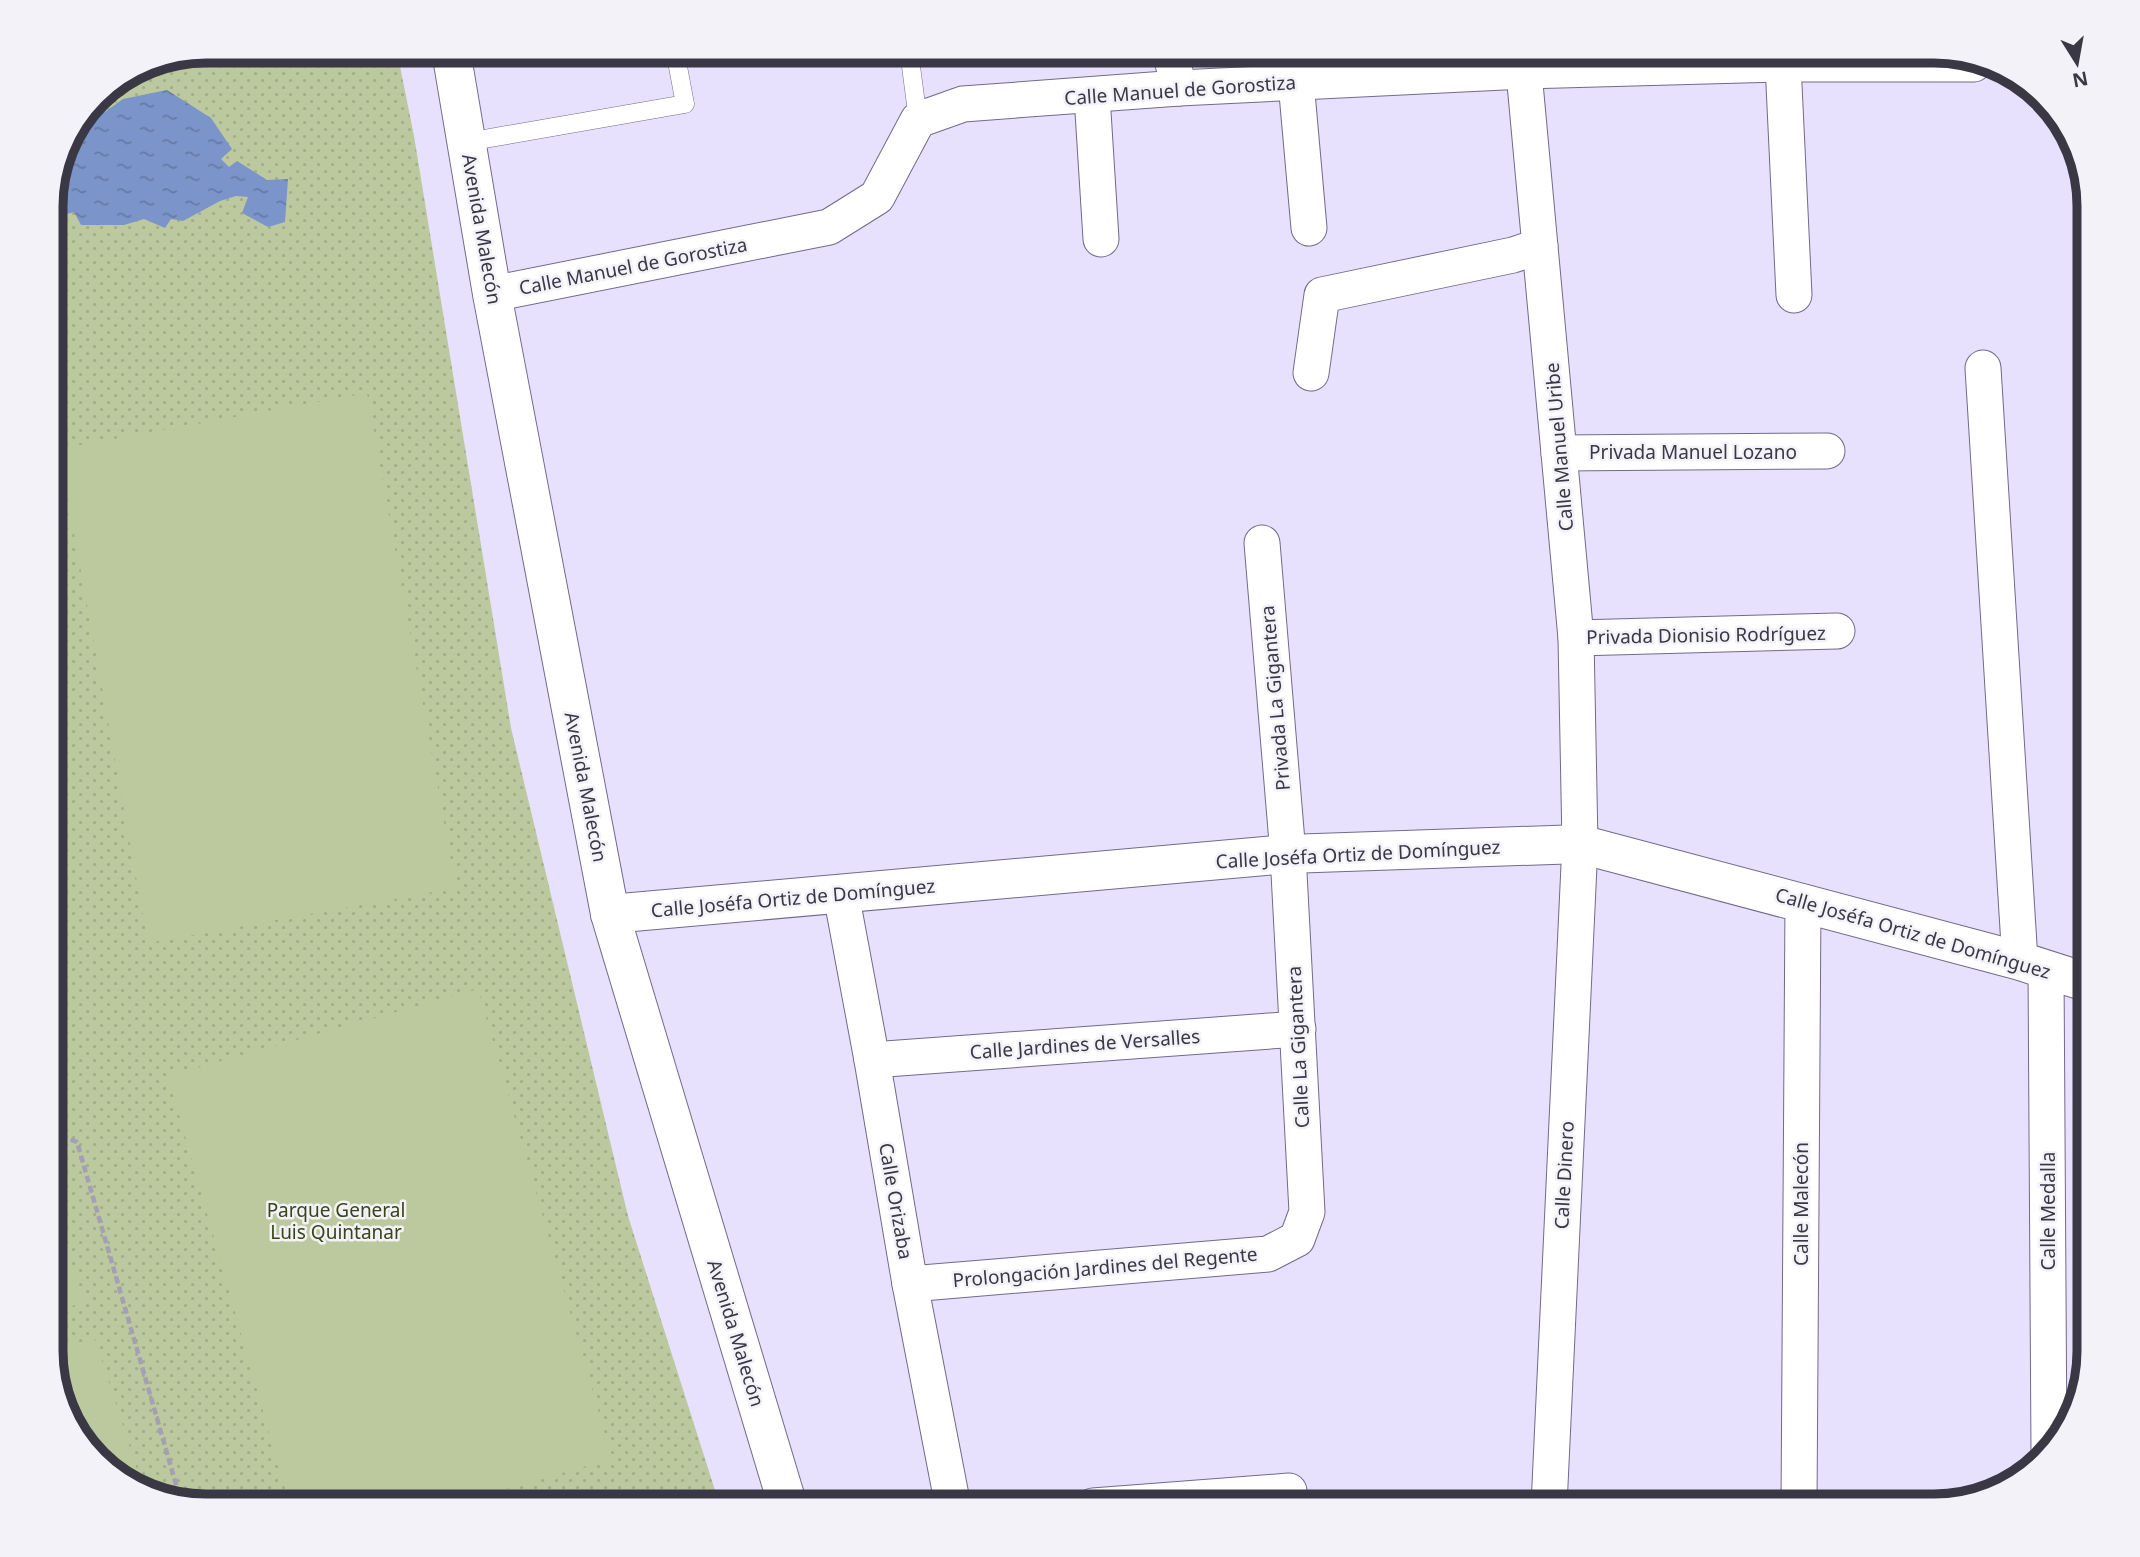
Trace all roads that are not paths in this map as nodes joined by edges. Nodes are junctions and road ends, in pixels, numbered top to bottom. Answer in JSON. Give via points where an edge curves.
{"nodes":[{"id":1,"x":453,"y":63,"type":"edge"},
{"id":2,"x":677,"y":63,"type":"edge"},
{"id":3,"x":911,"y":63,"type":"edge"},
{"id":4,"x":1173,"y":63,"type":"edge"},
{"id":5,"x":1501,"y":63,"type":"edge"},
{"id":6,"x":1523,"y":63,"type":"edge"},
{"id":7,"x":1696,"y":63,"type":"edge"},
{"id":8,"x":1783,"y":64,"type":"junction"},
{"id":9,"x":1953,"y":64,"type":"edge"},
{"id":10,"x":1296,"y":82,"type":"junction"},
{"id":11,"x":1179,"y":88,"type":"junction"},
{"id":12,"x":1092,"y":96,"type":"junction"},
{"id":13,"x":918,"y":120,"type":"junction"},
{"id":14,"x":467,"y":142,"type":"junction"},
{"id":15,"x":1309,"y":228,"type":"dead end"},
{"id":16,"x":1101,"y":239,"type":"dead end"},
{"id":17,"x":1540,"y":246,"type":"junction"},
{"id":18,"x":492,"y":294,"type":"junction"},
{"id":19,"x":1794,"y":295,"type":"dead end"},
{"id":20,"x":1983,"y":368,"type":"dead end"},
{"id":21,"x":1311,"y":373,"type":"dead end"},
{"id":22,"x":1827,"y":451,"type":"dead end"},
{"id":23,"x":1559,"y":453,"type":"junction"},
{"id":24,"x":1262,"y":543,"type":"dead end"},
{"id":25,"x":1836,"y":631,"type":"dead end"},
{"id":26,"x":1576,"y":638,"type":"junction"},
{"id":27,"x":1580,"y":844,"type":"junction"},
{"id":28,"x":1287,"y":854,"type":"junction"},
{"id":29,"x":841,"y":894,"type":"junction"},
{"id":30,"x":1802,"y":902,"type":"junction"},
{"id":31,"x":610,"y":914,"type":"junction"},
{"id":32,"x":2033,"y":965,"type":"junction"},
{"id":33,"x":2077,"y":979,"type":"edge"},
{"id":34,"x":1298,"y":1029,"type":"junction"},
{"id":35,"x":872,"y":1060,"type":"junction"},
{"id":36,"x":1297,"y":1239,"type":"joint"},
{"id":37,"x":909,"y":1284,"type":"junction"},
{"id":38,"x":2048,"y":1436,"type":"edge"},
{"id":39,"x":1289,"y":1492,"type":"dead end"},
{"id":40,"x":784,"y":1494,"type":"edge"},
{"id":41,"x":951,"y":1494,"type":"edge"},
{"id":42,"x":1261,"y":1494,"type":"edge"},
{"id":43,"x":1550,"y":1494,"type":"edge"},
{"id":44,"x":1799,"y":1494,"type":"edge"}],
"edges":[{"from":1,"to":14,"type":"main road","name":"Avenida Malecón"},
{"from":2,"to":14,"type":"lane","via":[[685,104]]},
{"from":3,"to":13,"type":"lane"},
{"from":4,"to":11,"type":"street"},
{"from":5,"to":10,"type":"street","name":"Calle Manuel de Gorostiza"},
{"from":6,"to":17,"type":"street","name":"Calle Manuel Uribe"},
{"from":7,"to":8,"type":"street","name":"Calle Manuel de Gorostiza"},
{"from":8,"to":9,"type":"street","name":"Calle Manuel de Gorostiza"},
{"from":8,"to":19,"type":"street"},
{"from":10,"to":11,"type":"street","name":"Calle Manuel de Gorostiza"},
{"from":10,"to":15,"type":"street"},
{"from":11,"to":12,"type":"street","name":"Calle Manuel de Gorostiza"},
{"from":12,"to":13,"type":"street","name":"Calle Manuel de Gorostiza","via":[[963,104]]},
{"from":12,"to":16,"type":"street"},
{"from":13,"to":18,"type":"street","name":"Calle Manuel de Gorostiza","via":[[877,197],[829,227]]},
{"from":14,"to":18,"type":"main road","name":"Avenida Malecón"},
{"from":17,"to":21,"type":"street","via":[[1322,295]]},
{"from":17,"to":23,"type":"street","name":"Calle Manuel Uribe"},
{"from":18,"to":31,"type":"main road","name":"Avenida Malecón"},
{"from":20,"to":32,"type":"street","name":"Calle Medalla"},
{"from":22,"to":23,"type":"street","name":"Privada Manuel Lozano"},
{"from":23,"to":26,"type":"street","name":"Calle Manuel Uribe"},
{"from":24,"to":28,"type":"street","name":"Privada La Gigantera"},
{"from":25,"to":26,"type":"street","name":"Privada Dionisio Rodríguez"},
{"from":26,"to":27,"type":"street","name":"Calle Manuel Uribe"},
{"from":27,"to":28,"type":"main road","name":"Calle Joséfa Ortiz de Domínguez"},
{"from":27,"to":30,"type":"main road","name":"Calle Joséfa Ortiz de Domínguez"},
{"from":27,"to":43,"type":"street","name":"Calle Dinero"},
{"from":28,"to":29,"type":"main road","name":"Calle Joséfa Ortiz de Domínguez"},
{"from":28,"to":34,"type":"street","name":"Calle La Gigantera"},
{"from":29,"to":31,"type":"main road","name":"Calle Joséfa Ortiz de Domínguez"},
{"from":29,"to":35,"type":"street","name":"Calle Orizaba"},
{"from":30,"to":32,"type":"main road","name":"Calle Joséfa Ortiz de Domínguez"},
{"from":30,"to":44,"type":"street","name":"Calle Malecón"},
{"from":31,"to":40,"type":"main road","name":"Avenida Malecón"},
{"from":32,"to":33,"type":"main road","name":"Calle Joséfa Ortiz de Domínguez"},
{"from":32,"to":38,"type":"street","name":"Calle Medalla"},
{"from":34,"to":35,"type":"street","name":"Calle Jardines de Versalles"},
{"from":34,"to":36,"type":"street","name":"Calle La Gigantera","via":[[1307,1212]]},
{"from":35,"to":37,"type":"street","name":"Calle Orizaba"},
{"from":36,"to":37,"type":"street","name":"Prolongación Jardines del Regente","via":[[1268,1254]]},
{"from":37,"to":41,"type":"street","name":"Calle Orizaba"},
{"from":39,"to":42,"type":"street"}]}
